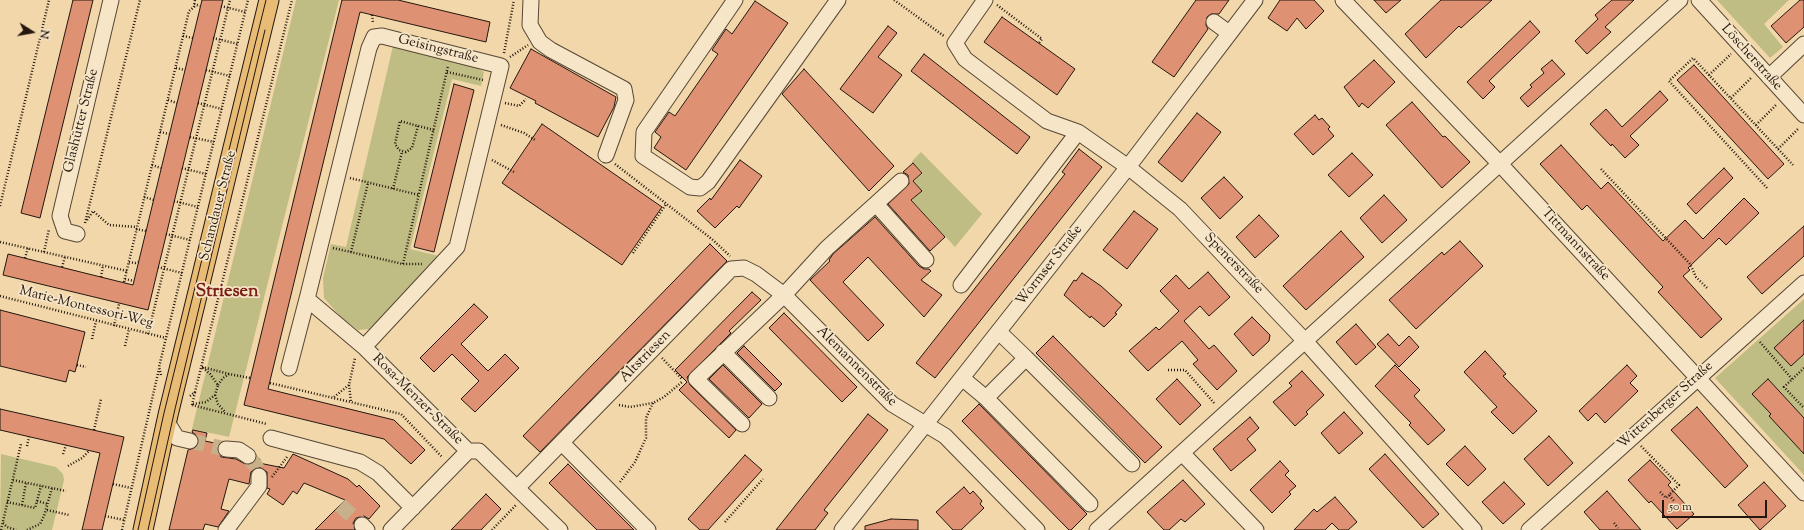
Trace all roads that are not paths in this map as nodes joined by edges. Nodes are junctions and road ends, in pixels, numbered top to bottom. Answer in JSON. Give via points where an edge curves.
{"nodes":[{"id":1,"x":111,"y":0,"type":"edge"},
{"id":2,"x":269,"y":0,"type":"edge"},
{"id":3,"x":531,"y":0,"type":"edge"},
{"id":4,"x":735,"y":0,"type":"edge"},
{"id":5,"x":838,"y":0,"type":"edge"},
{"id":6,"x":1255,"y":0,"type":"edge"},
{"id":7,"x":1343,"y":0,"type":"edge"},
{"id":8,"x":1680,"y":0,"type":"edge"},
{"id":9,"x":1699,"y":0,"type":"edge"},
{"id":10,"x":989,"y":2,"type":"edge"},
{"id":11,"x":1214,"y":22,"type":"dead end"},
{"id":12,"x":1229,"y":33,"type":"junction"},
{"id":13,"x":1804,"y":44,"type":"edge"},
{"id":14,"x":1765,"y":73,"type":"junction"},
{"id":15,"x":1804,"y":115,"type":"edge"},
{"id":16,"x":1078,"y":132,"type":"junction"},
{"id":17,"x":606,"y":155,"type":"dead end"},
{"id":18,"x":1500,"y":164,"type":"junction"},
{"id":19,"x":1128,"y":167,"type":"junction"},
{"id":20,"x":901,"y":181,"type":"dead end"},
{"id":21,"x":876,"y":204,"type":"junction"},
{"id":22,"x":81,"y":228,"type":"road end"},
{"id":23,"x":926,"y":260,"type":"dead end"},
{"id":24,"x":1804,"y":283,"type":"edge"},
{"id":25,"x":961,"y":285,"type":"dead end"},
{"id":26,"x":784,"y":295,"type":"junction"},
{"id":27,"x":307,"y":299,"type":"junction"},
{"id":28,"x":999,"y":332,"type":"junction"},
{"id":29,"x":1305,"y":341,"type":"junction"},
{"id":30,"x":364,"y":347,"type":"junction"},
{"id":31,"x":723,"y":352,"type":"junction"},
{"id":32,"x":1026,"y":358,"type":"junction"},
{"id":33,"x":289,"y":368,"type":"dead end"},
{"id":34,"x":962,"y":378,"type":"junction"},
{"id":35,"x":1697,"y":378,"type":"junction"},
{"id":36,"x":768,"y":398,"type":"dead end"},
{"id":37,"x":986,"y":398,"type":"junction"},
{"id":38,"x":167,"y":418,"type":"junction"},
{"id":39,"x":742,"y":424,"type":"dead end"},
{"id":40,"x":926,"y":424,"type":"junction"},
{"id":41,"x":271,"y":438,"type":"dead end"},
{"id":42,"x":190,"y":442,"type":"tunnel mouth"},
{"id":43,"x":562,"y":443,"type":"junction"},
{"id":44,"x":226,"y":449,"type":"tunnel mouth"},
{"id":45,"x":468,"y":451,"type":"junction"},
{"id":46,"x":1182,"y":452,"type":"junction"},
{"id":47,"x":248,"y":456,"type":"tunnel mouth"},
{"id":48,"x":1132,"y":464,"type":"dead end"},
{"id":49,"x":259,"y":481,"type":"road end"},
{"id":50,"x":521,"y":492,"type":"junction"},
{"id":51,"x":1804,"y":493,"type":"edge"},
{"id":52,"x":1090,"y":504,"type":"dead end"},
{"id":53,"x":413,"y":508,"type":"junction"},
{"id":54,"x":142,"y":530,"type":"edge"},
{"id":55,"x":226,"y":530,"type":"edge"},
{"id":56,"x":391,"y":530,"type":"edge"},
{"id":57,"x":560,"y":530,"type":"edge"},
{"id":58,"x":648,"y":530,"type":"edge"},
{"id":59,"x":842,"y":530,"type":"edge"},
{"id":60,"x":1037,"y":530,"type":"edge"},
{"id":61,"x":1097,"y":530,"type":"edge"},
{"id":62,"x":1256,"y":530,"type":"edge"},
{"id":63,"x":1474,"y":530,"type":"edge"},
{"id":64,"x":1529,"y":530,"type":"edge"}],
"edges":[{"from":1,"to":22,"type":"street","name":"Glashütter Straße","via":[[60,216],[65,230]]},
{"from":2,"to":38,"type":"main road","name":"Schandauer Straße"},
{"from":3,"to":17,"type":"street","via":[[530,25],[540,42],[624,89],[626,100]]},
{"from":4,"to":5,"type":"street","via":[[644,132],[644,156],[690,187],[700,188],[708,182]]},
{"from":6,"to":12,"type":"street","name":"Wormser Straße"},
{"from":7,"to":18,"type":"street","name":"Tittmannstraße"},
{"from":8,"to":18,"type":"street"},
{"from":9,"to":14,"type":"street","name":"Löscherstraße"},
{"from":10,"to":16,"type":"street","name":"Spenerstraße","via":[[955,43],[965,59],[1047,121]]},
{"from":11,"to":12,"type":"street"},
{"from":12,"to":19,"type":"street","name":"Wormser Straße"},
{"from":13,"to":14,"type":"street"},
{"from":14,"to":15,"type":"street","name":"Löscherstraße"},
{"from":16,"to":19,"type":"street","name":"Spenerstraße"},
{"from":16,"to":25,"type":"street"},
{"from":18,"to":29,"type":"street"},
{"from":18,"to":35,"type":"street","name":"Tittmannstraße"},
{"from":19,"to":28,"type":"street","name":"Wormser Straße"},
{"from":19,"to":29,"type":"street","name":"Spenerstraße","via":[[1180,209]]},
{"from":20,"to":21,"type":"street"},
{"from":21,"to":23,"type":"street"},
{"from":21,"to":26,"type":"street","via":[[827,248]]},
{"from":24,"to":35,"type":"street","name":"Wittenberger Straße"},
{"from":26,"to":31,"type":"street"},
{"from":26,"to":40,"type":"street","name":"Alemannenstraße","via":[[892,404]]},
{"from":26,"to":43,"type":"street","name":"Altstriesen","via":[[750,271],[744,268],[732,269]]},
{"from":27,"to":30,"type":"street"},
{"from":27,"to":30,"type":"street","name":"Geisingstraße","via":[[369,48],[374,37],[382,36],[501,66],[457,247]]},
{"from":27,"to":33,"type":"street"},
{"from":28,"to":32,"type":"street"},
{"from":28,"to":34,"type":"street","name":"Wormser Straße"},
{"from":29,"to":46,"type":"street"},
{"from":29,"to":63,"type":"street","name":"Spenerstraße"},
{"from":30,"to":45,"type":"street","name":"Rosa-Menzer-Straße"},
{"from":31,"to":36,"type":"street"},
{"from":31,"to":39,"type":"street","via":[[690,380]]},
{"from":32,"to":37,"type":"street"},
{"from":32,"to":48,"type":"street"},
{"from":34,"to":37,"type":"street"},
{"from":34,"to":40,"type":"street","name":"Wormser Straße"},
{"from":35,"to":51,"type":"street","name":"Tittmannstraße"},
{"from":35,"to":64,"type":"street","name":"Wittenberger Straße"},
{"from":37,"to":52,"type":"street"},
{"from":38,"to":42,"type":"street","via":[[177,438]]},
{"from":38,"to":54,"type":"main road","name":"Schandauer Straße"},
{"from":40,"to":59,"type":"street","name":"Wormser Straße"},
{"from":40,"to":60,"type":"street","name":"Alemannenstraße","via":[[945,436]]},
{"from":41,"to":53,"type":"street","via":[[360,462],[378,473]]},
{"from":43,"to":50,"type":"street","name":"Altstriesen"},
{"from":43,"to":58,"type":"street"},
{"from":44,"to":47,"type":"street","via":[[239,450]]},
{"from":45,"to":50,"type":"street","name":"Rosa-Menzer-Straße","via":[[479,451]]},
{"from":45,"to":53,"type":"street"},
{"from":46,"to":61,"type":"street"},
{"from":46,"to":62,"type":"street"},
{"from":49,"to":55,"type":"street"},
{"from":50,"to":57,"type":"street","name":"Rosa-Menzer-Straße"},
{"from":53,"to":56,"type":"street"}]}
